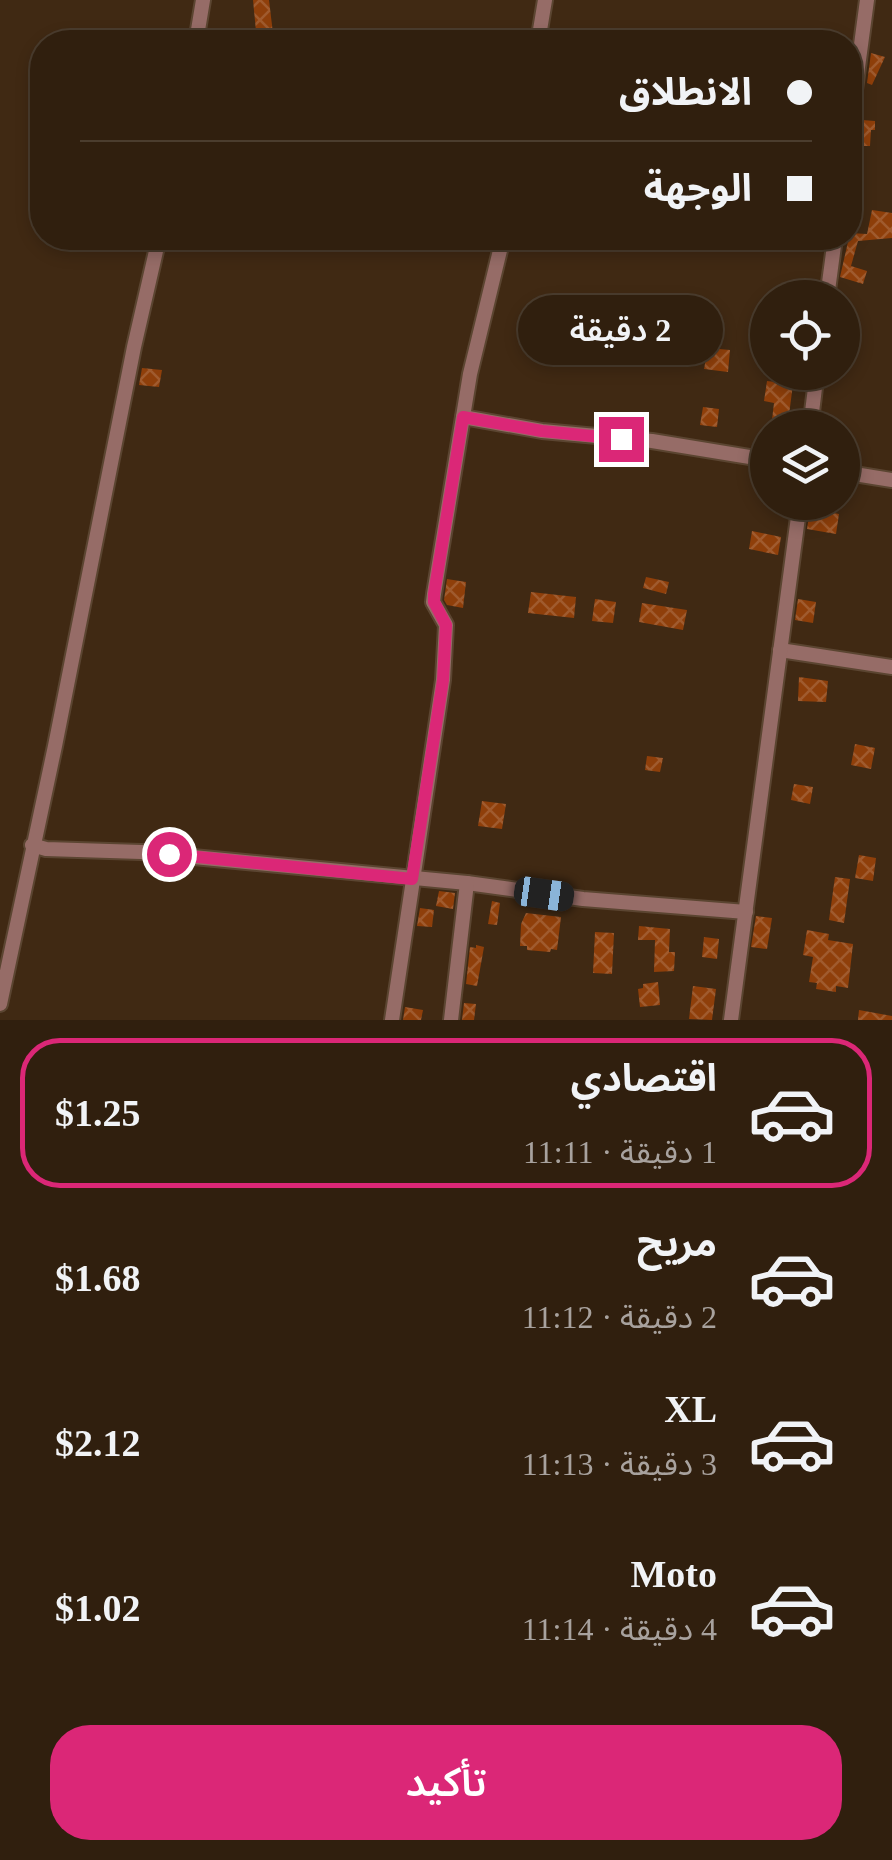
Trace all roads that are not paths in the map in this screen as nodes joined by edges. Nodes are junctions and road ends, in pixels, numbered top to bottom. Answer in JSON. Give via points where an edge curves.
{"nodes":[{"id":1,"x":203,"y":0,"type":"edge"},
{"id":2,"x":545,"y":0,"type":"edge"},
{"id":3,"x":867,"y":0,"type":"edge"},
{"id":4,"x":198,"y":30,"type":"edge"},
{"id":5,"x":540,"y":30,"type":"edge"},
{"id":6,"x":862,"y":37,"type":"edge"},
{"id":7,"x":157,"y":250,"type":"edge"},
{"id":8,"x":499,"y":250,"type":"edge"},
{"id":9,"x":833,"y":250,"type":"edge"},
{"id":10,"x":829,"y":280,"type":"edge"},
{"id":11,"x":463,"y":417,"type":"junction"},
{"id":12,"x":750,"y":457,"type":"edge"},
{"id":13,"x":860,"y":475,"type":"edge"},
{"id":14,"x":892,"y":480,"type":"edge"},
{"id":15,"x":798,"y":520,"type":"edge"},
{"id":16,"x":780,"y":650,"type":"junction"},
{"id":17,"x":892,"y":667,"type":"edge"},
{"id":18,"x":32,"y":845,"type":"junction"},
{"id":19,"x":412,"y":879,"type":"junction"},
{"id":20,"x":467,"y":884,"type":"junction"},
{"id":21,"x":746,"y":912,"type":"junction"},
{"id":22,"x":0,"y":1004,"type":"edge"},
{"id":23,"x":392,"y":1020,"type":"edge"},
{"id":24,"x":451,"y":1020,"type":"edge"},
{"id":25,"x":731,"y":1020,"type":"edge"}],
"edges":[{"from":1,"to":4,"type":"street"},
{"from":2,"to":5,"type":"street"},
{"from":3,"to":6,"type":"street"},
{"from":7,"to":18,"type":"street"},
{"from":8,"to":11,"type":"street"},
{"from":9,"to":10,"type":"street"},
{"from":11,"to":12,"type":"street"},
{"from":11,"to":19,"type":"street","via":[[434,594],[446,625],[443,680]]},
{"from":13,"to":14,"type":"street"},
{"from":15,"to":16,"type":"street"},
{"from":16,"to":17,"type":"street"},
{"from":16,"to":21,"type":"street"},
{"from":18,"to":19,"type":"street"},
{"from":18,"to":22,"type":"street"},
{"from":19,"to":20,"type":"street"},
{"from":19,"to":23,"type":"street"},
{"from":20,"to":21,"type":"street"},
{"from":20,"to":24,"type":"street"},
{"from":21,"to":25,"type":"street"}]}
